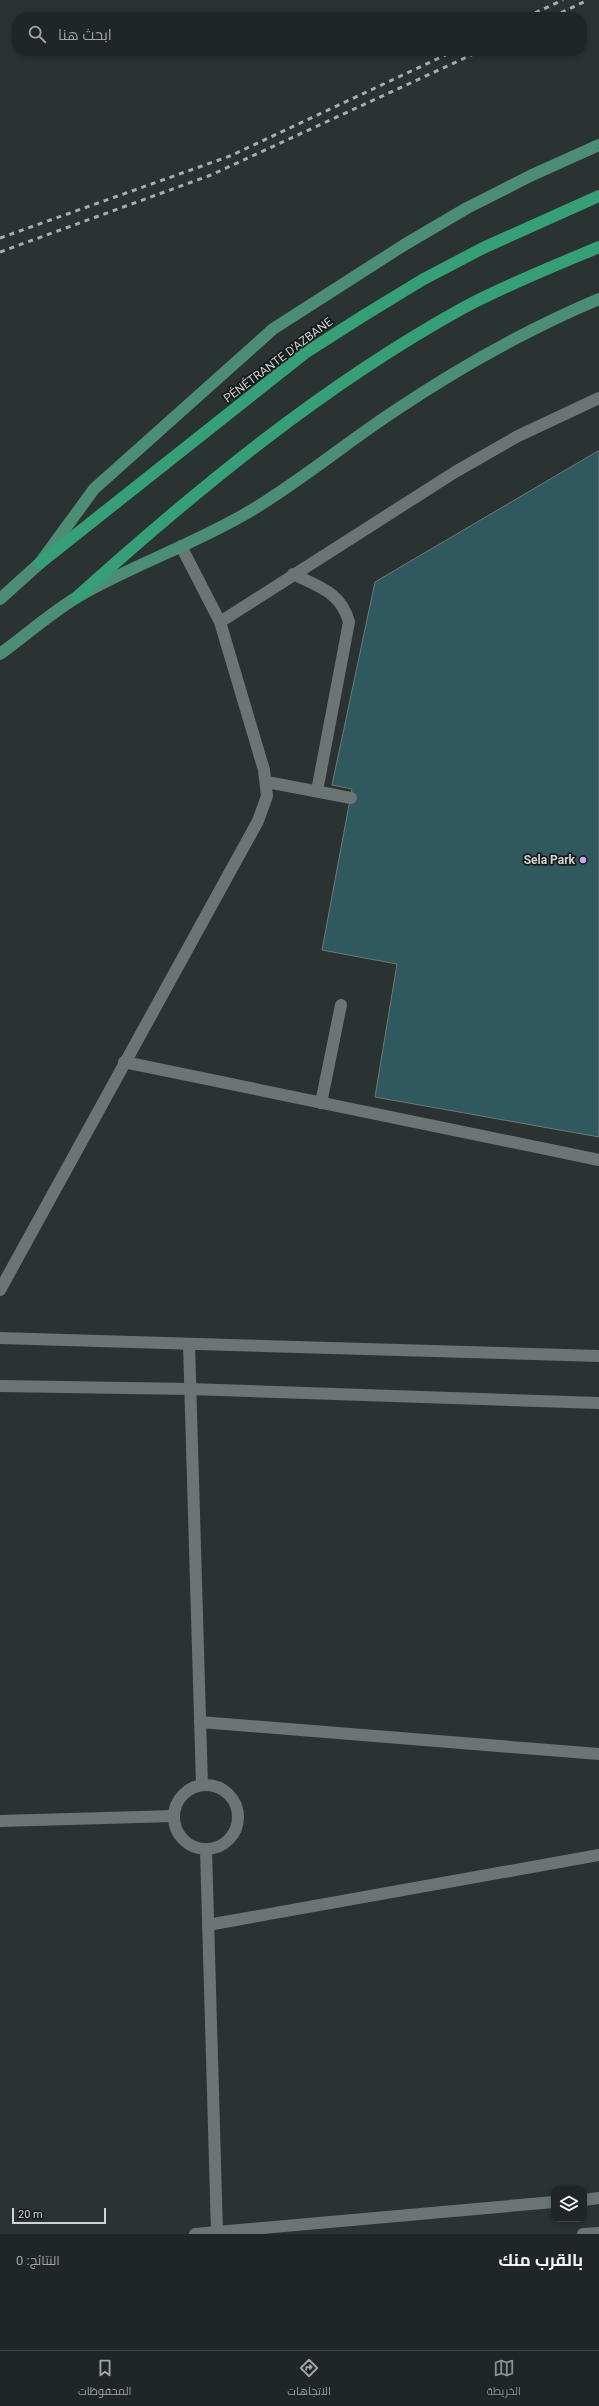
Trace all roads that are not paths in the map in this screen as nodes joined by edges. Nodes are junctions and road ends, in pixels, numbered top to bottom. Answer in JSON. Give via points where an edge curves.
{"nodes":[{"id":1,"x":599,"y":145,"type":"edge"},
{"id":2,"x":599,"y":196,"type":"edge"},
{"id":3,"x":599,"y":247,"type":"edge"},
{"id":4,"x":599,"y":299,"type":"edge"},
{"id":5,"x":599,"y":398,"type":"edge"},
{"id":6,"x":181,"y":546,"type":"junction"},
{"id":7,"x":40,"y":563,"type":"junction"},
{"id":8,"x":293,"y":574,"type":"junction"},
{"id":9,"x":77,"y":597,"type":"junction"},
{"id":10,"x":0,"y":599,"type":"edge"},
{"id":11,"x":220,"y":622,"type":"junction"},
{"id":12,"x":0,"y":654,"type":"edge"},
{"id":13,"x":267,"y":782,"type":"junction"},
{"id":14,"x":317,"y":791,"type":"junction"},
{"id":15,"x":351,"y":798,"type":"dead end"},
{"id":16,"x":341,"y":1005,"type":"dead end"},
{"id":17,"x":124,"y":1062,"type":"junction"},
{"id":18,"x":321,"y":1103,"type":"junction"},
{"id":19,"x":599,"y":1160,"type":"edge"},
{"id":20,"x":0,"y":1290,"type":"edge"},
{"id":21,"x":0,"y":1338,"type":"edge"},
{"id":22,"x":189,"y":1344,"type":"junction"},
{"id":23,"x":599,"y":1356,"type":"edge"},
{"id":24,"x":0,"y":1386,"type":"edge"},
{"id":25,"x":190,"y":1389,"type":"junction"},
{"id":26,"x":599,"y":1403,"type":"edge"},
{"id":27,"x":200,"y":1722,"type":"junction"},
{"id":28,"x":599,"y":1754,"type":"edge"},
{"id":29,"x":202,"y":1785,"type":"junction"},
{"id":30,"x":174,"y":1816,"type":"junction"},
{"id":31,"x":0,"y":1821,"type":"edge"},
{"id":32,"x":206,"y":1849,"type":"junction"},
{"id":33,"x":599,"y":1855,"type":"edge"},
{"id":34,"x":208,"y":1925,"type":"junction"},
{"id":35,"x":599,"y":2198,"type":"edge"},
{"id":36,"x":587,"y":2200,"type":"edge"},
{"id":37,"x":551,"y":2202,"type":"edge"},
{"id":38,"x":217,"y":2232,"type":"junction"},
{"id":39,"x":599,"y":2233,"type":"edge"},
{"id":40,"x":195,"y":2234,"type":"edge"},
{"id":41,"x":583,"y":2234,"type":"edge"}],
"edges":[{"from":1,"to":7,"type":"main road","via":[[467,208],[273,329],[94,489]]},
{"from":2,"to":7,"type":"highway","name":"PÉNÉTRANTE D'AZBANE","via":[[482,248],[422,280],[305,354]]},
{"from":3,"to":9,"type":"highway","via":[[463,308],[378,360],[216,477]]},
{"from":4,"to":6,"type":"main road","via":[[515,339],[449,377],[390,414],[296,482],[251,510]]},
{"from":5,"to":8,"type":"street","via":[[518,436],[455,472]]},
{"from":6,"to":9,"type":"main road"},
{"from":6,"to":11,"type":"street"},
{"from":7,"to":10,"type":"main road"},
{"from":8,"to":11,"type":"street"},
{"from":8,"to":14,"type":"street","via":[[336,596],[345,607],[349,622]]},
{"from":9,"to":12,"type":"main road"},
{"from":11,"to":13,"type":"street"},
{"from":13,"to":14,"type":"street"},
{"from":13,"to":17,"type":"street","via":[[264,809]]},
{"from":14,"to":15,"type":"street"},
{"from":16,"to":18,"type":"street"},
{"from":17,"to":18,"type":"street"},
{"from":17,"to":20,"type":"street"},
{"from":18,"to":19,"type":"street"},
{"from":21,"to":22,"type":"street"},
{"from":22,"to":23,"type":"street"},
{"from":22,"to":25,"type":"street"},
{"from":24,"to":25,"type":"street"},
{"from":25,"to":26,"type":"street"},
{"from":25,"to":27,"type":"street"},
{"from":27,"to":28,"type":"street"},
{"from":27,"to":29,"type":"street"},
{"from":29,"to":30,"type":"street","via":[[191,1788],[182,1796],[176,1805]]},
{"from":29,"to":32,"type":"street","via":[[215,1786],[227,1792],[235,1802],[239,1815],[237,1828],[230,1839],[219,1847]]},
{"from":30,"to":31,"type":"street"},
{"from":30,"to":32,"type":"street","via":[[176,1829],[183,1840],[194,1847]]},
{"from":32,"to":34,"type":"street"},
{"from":33,"to":34,"type":"street"},
{"from":34,"to":38,"type":"street"},
{"from":35,"to":36,"type":"street"},
{"from":37,"to":38,"type":"street"},
{"from":38,"to":40,"type":"street"},
{"from":39,"to":41,"type":"street"}]}
